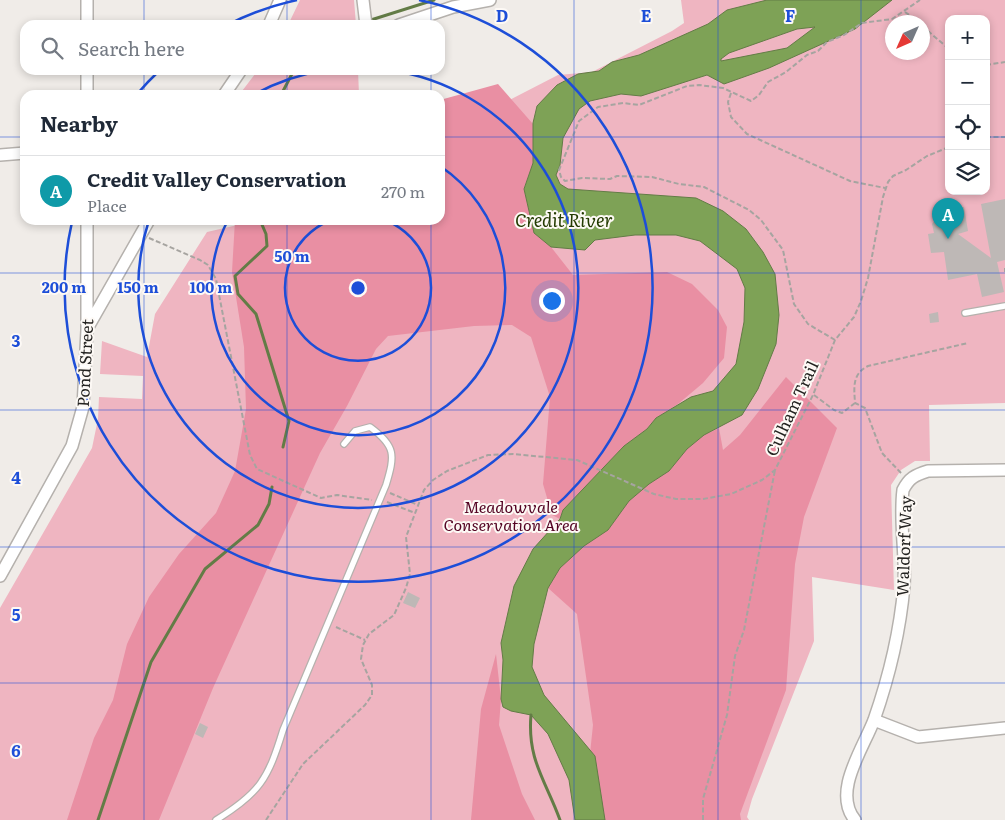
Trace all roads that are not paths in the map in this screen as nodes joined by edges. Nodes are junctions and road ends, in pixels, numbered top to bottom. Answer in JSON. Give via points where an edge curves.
{"nodes":[{"id":1,"x":87,"y":0,"type":"edge"},
{"id":2,"x":280,"y":0,"type":"edge"},
{"id":3,"x":363,"y":0,"type":"edge"},
{"id":4,"x":490,"y":0,"type":"edge"},
{"id":5,"x":87,"y":20,"type":"edge"},
{"id":6,"x":271,"y":20,"type":"edge"},
{"id":7,"x":365,"y":20,"type":"edge"},
{"id":8,"x":414,"y":20,"type":"edge"},
{"id":9,"x":87,"y":75,"type":"edge"},
{"id":10,"x":238,"y":75,"type":"edge"},
{"id":11,"x":88,"y":90,"type":"edge"},
{"id":12,"x":227,"y":90,"type":"edge"},
{"id":13,"x":20,"y":154,"type":"edge"},
{"id":14,"x":0,"y":156,"type":"edge"},
{"id":15,"x":87,"y":225,"type":"edge"},
{"id":16,"x":146,"y":225,"type":"edge"},
{"id":17,"x":1005,"y":306,"type":"edge"},
{"id":18,"x":965,"y":313,"type":"dead end"},
{"id":19,"x":87,"y":330,"type":"junction"},
{"id":20,"x":344,"y":444,"type":"dead end"},
{"id":21,"x":1005,"y":470,"type":"edge"},
{"id":22,"x":0,"y":576,"type":"edge"},
{"id":23,"x":874,"y":720,"type":"junction"},
{"id":24,"x":1005,"y":728,"type":"edge"},
{"id":25,"x":216,"y":820,"type":"edge"},
{"id":26,"x":854,"y":820,"type":"edge"}],
"edges":[{"from":1,"to":5,"type":"street"},
{"from":2,"to":6,"type":"street"},
{"from":3,"to":7,"type":"street"},
{"from":4,"to":8,"type":"street"},
{"from":9,"to":11,"type":"street"},
{"from":10,"to":12,"type":"street"},
{"from":13,"to":14,"type":"street"},
{"from":15,"to":19,"type":"street","name":"Pond Street"},
{"from":16,"to":19,"type":"street"},
{"from":17,"to":18,"type":"lane"},
{"from":19,"to":22,"type":"street","name":"Pond Street","via":[[83,407],[72,446]]},
{"from":20,"to":25,"type":"lane","via":[[355,431],[370,427],[386,439],[393,461],[264,781],[252,796]]},
{"from":21,"to":23,"type":"street","name":"Waldorf Way","via":[[928,471],[908,480],[902,497],[904,585],[899,622],[895,650]]},
{"from":23,"to":24,"type":"street","via":[[918,737]]},
{"from":23,"to":26,"type":"street","name":"Waldorf Way","via":[[845,794]]}]}
